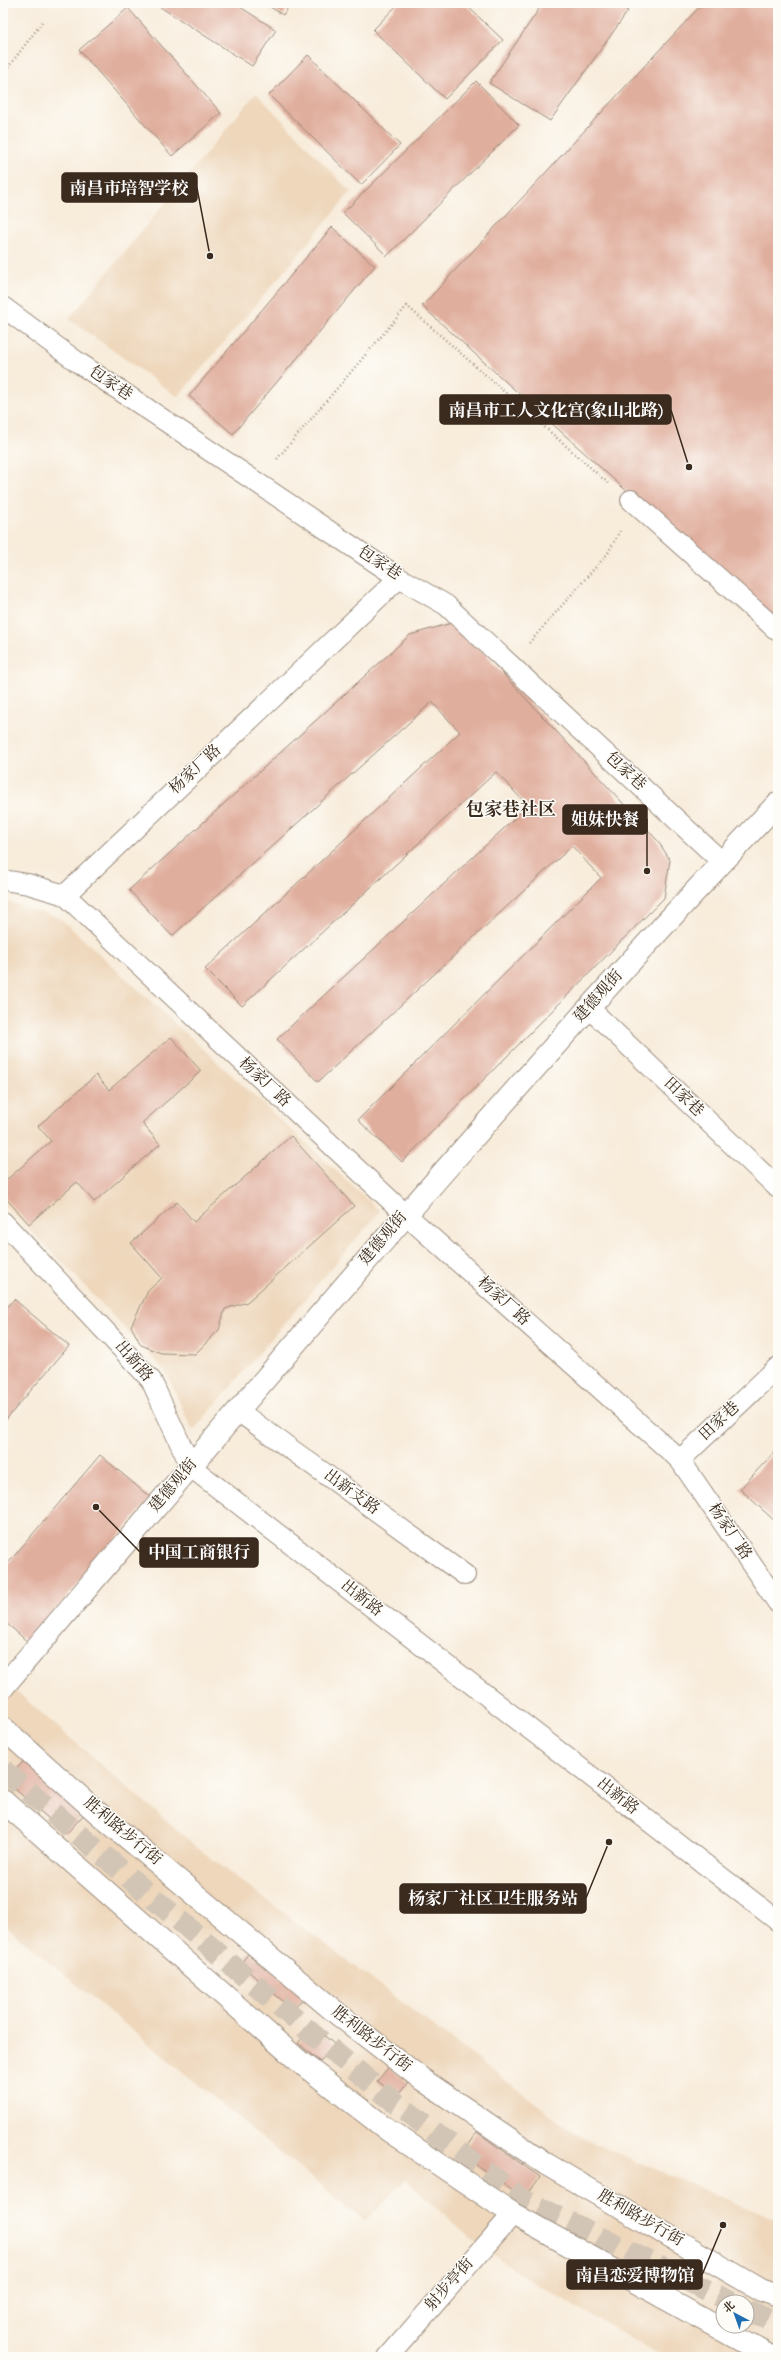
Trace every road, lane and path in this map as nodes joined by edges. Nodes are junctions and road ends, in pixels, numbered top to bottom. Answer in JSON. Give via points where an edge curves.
{"nodes":[{"id":1,"x":44,"y":20,"type":"dead end"},
{"id":2,"x":3,"y":74,"type":"edge"},
{"id":3,"x":3,"y":307,"type":"edge"},
{"id":4,"x":257,"y":482,"type":"junction"},
{"id":5,"x":612,"y":489,"type":"dead end"},
{"id":6,"x":631,"y":500,"type":"dead end"},
{"id":7,"x":622,"y":525,"type":"dead end"},
{"id":8,"x":399,"y":578,"type":"junction"},
{"id":9,"x":778,"y":631,"type":"edge"},
{"id":10,"x":510,"y":665,"type":"junction"},
{"id":11,"x":778,"y":803,"type":"edge"},
{"id":12,"x":722,"y":862,"type":"junction"},
{"id":13,"x":3,"y":880,"type":"edge"},
{"id":14,"x":64,"y":895,"type":"junction"},
{"id":15,"x":589,"y":1008,"type":"junction"},
{"id":16,"x":778,"y":1188,"type":"edge"},
{"id":17,"x":405,"y":1214,"type":"junction"},
{"id":18,"x":3,"y":1222,"type":"edge"},
{"id":19,"x":778,"y":1367,"type":"edge"},
{"id":20,"x":238,"y":1411,"type":"junction"},
{"id":21,"x":680,"y":1460,"type":"junction"},
{"id":22,"x":190,"y":1467,"type":"junction"},
{"id":23,"x":465,"y":1575,"type":"dead end"},
{"id":24,"x":778,"y":1604,"type":"edge"},
{"id":25,"x":3,"y":1687,"type":"edge"},
{"id":26,"x":3,"y":1728,"type":"edge"},
{"id":27,"x":3,"y":1801,"type":"edge"},
{"id":28,"x":778,"y":1921,"type":"edge"},
{"id":29,"x":513,"y":2214,"type":"junction"},
{"id":30,"x":778,"y":2296,"type":"edge"},
{"id":31,"x":388,"y":2357,"type":"edge"},
{"id":32,"x":771,"y":2357,"type":"edge"}],
"edges":[{"from":1,"to":2,"type":"path"},
{"from":3,"to":4,"type":"lane","name":"包家巷","via":[[76,361]]},
{"from":4,"to":5,"type":"path","via":[[407,306],[600,474]]},
{"from":4,"to":8,"type":"lane","name":"包家巷"},
{"from":6,"to":9,"type":"lane"},
{"from":7,"to":10,"type":"path","via":[[608,553]]},
{"from":8,"to":10,"type":"lane","name":"包家巷","via":[[446,605]]},
{"from":8,"to":14,"type":"lane","name":"杨家厂路"},
{"from":10,"to":12,"type":"lane","name":"包家巷"},
{"from":11,"to":12,"type":"street","name":"建德观街"},
{"from":12,"to":15,"type":"street","name":"建德观街"},
{"from":13,"to":14,"type":"lane","via":[[28,884]]},
{"from":14,"to":17,"type":"lane","name":"杨家厂路"},
{"from":15,"to":16,"type":"lane","name":"田家巷"},
{"from":15,"to":17,"type":"street","name":"建德观街"},
{"from":17,"to":20,"type":"street","name":"建德观街"},
{"from":17,"to":21,"type":"lane","name":"杨家厂路"},
{"from":18,"to":22,"type":"lane","name":"出新路","via":[[151,1380]]},
{"from":19,"to":21,"type":"lane","name":"田家巷"},
{"from":20,"to":22,"type":"street","name":"建德观街"},
{"from":20,"to":23,"type":"lane","name":"出新支路"},
{"from":21,"to":24,"type":"lane","name":"杨家厂路"},
{"from":22,"to":25,"type":"street","name":"建德观街"},
{"from":22,"to":28,"type":"lane","name":"出新路"},
{"from":26,"to":30,"type":"street","name":"胜利路步行街","via":[[147,1854],[339,2015],[423,2080],[546,2164],[761,2290]]},
{"from":27,"to":29,"type":"street","via":[[300,2062],[388,2130]]},
{"from":29,"to":31,"type":"lane","name":"射步亭街"},
{"from":29,"to":32,"type":"street"}]}
